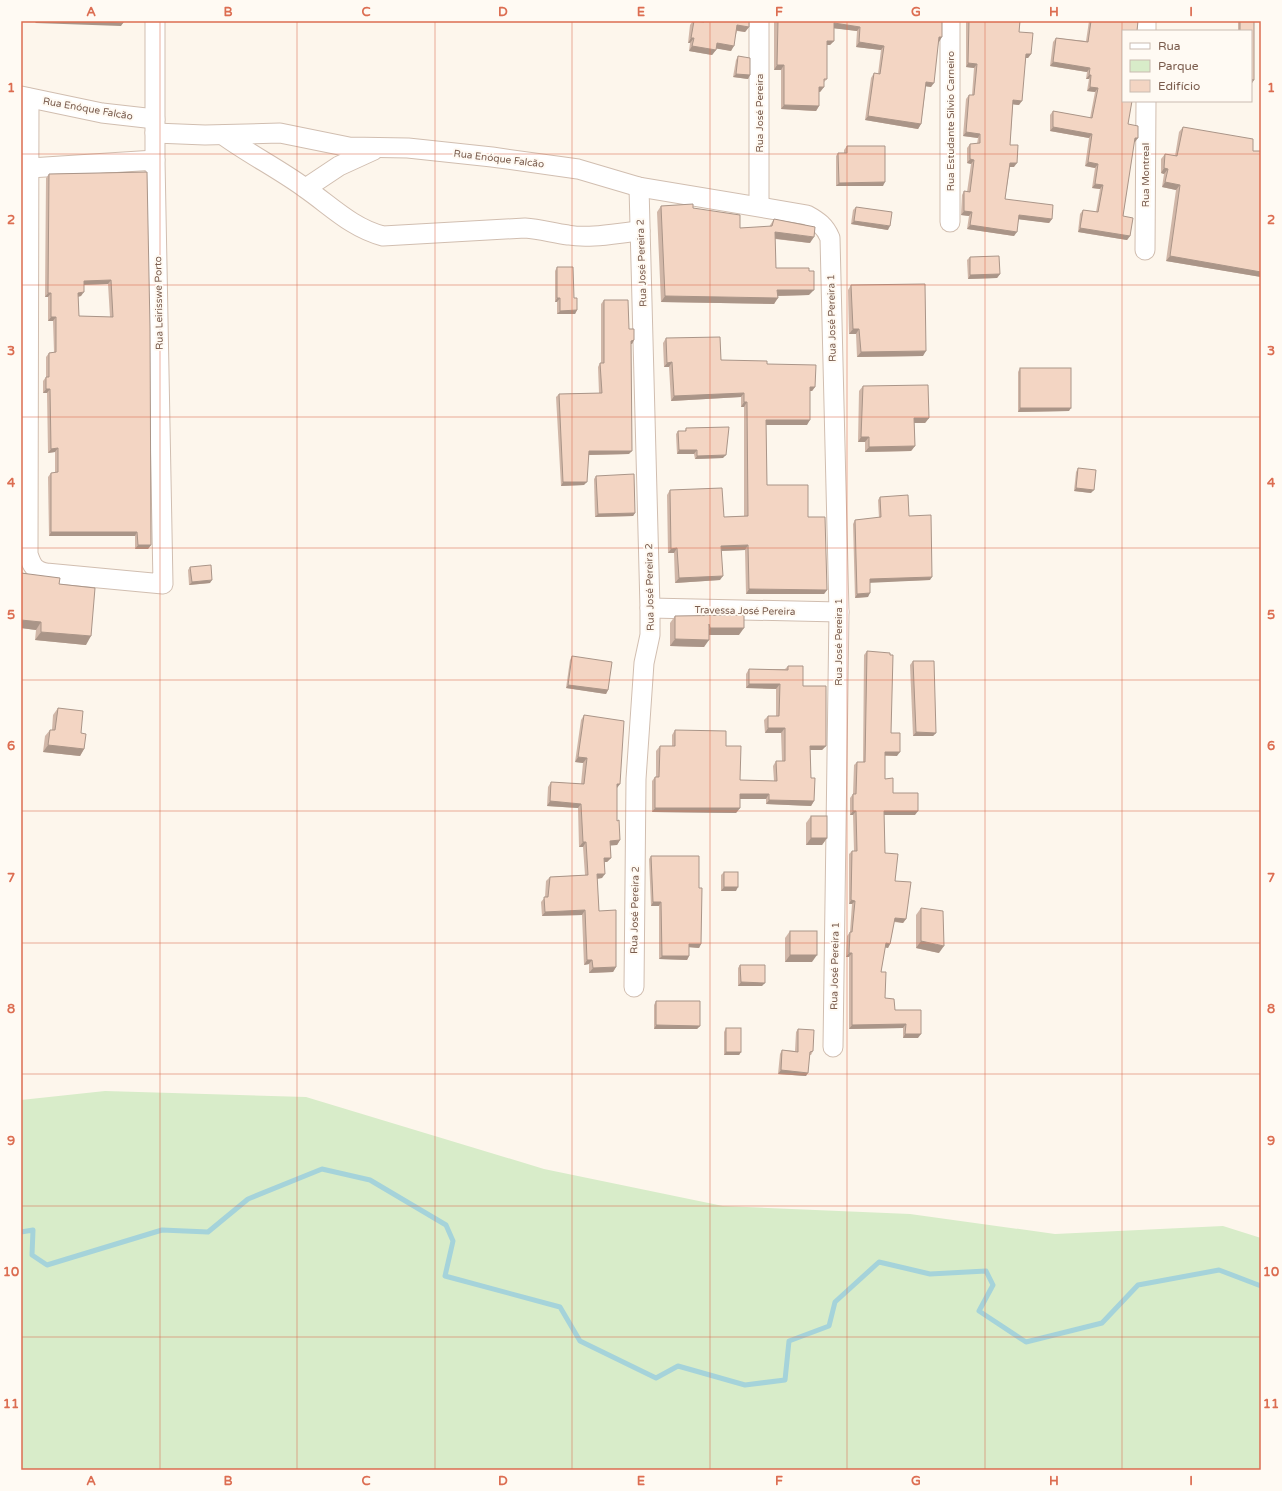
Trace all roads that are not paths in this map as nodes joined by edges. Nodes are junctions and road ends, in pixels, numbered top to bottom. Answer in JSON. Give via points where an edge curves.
{"nodes":[{"id":1,"x":155,"y":21,"type":"edge"},
{"id":2,"x":759,"y":21,"type":"edge"},
{"id":3,"x":950,"y":21,"type":"edge"},
{"id":4,"x":25,"y":97,"type":"edge"},
{"id":5,"x":1146,"y":102,"type":"edge"},
{"id":6,"x":155,"y":126,"type":"junction"},
{"id":7,"x":222,"y":135,"type":"junction"},
{"id":8,"x":381,"y":148,"type":"junction"},
{"id":9,"x":155,"y":160,"type":"junction"},
{"id":10,"x":30,"y":168,"type":"junction"},
{"id":11,"x":639,"y":186,"type":"junction"},
{"id":12,"x":306,"y":188,"type":"junction"},
{"id":13,"x":759,"y":206,"type":"junction"},
{"id":14,"x":950,"y":222,"type":"dead end"},
{"id":15,"x":640,"y":231,"type":"junction"},
{"id":16,"x":830,"y":238,"type":"joint"},
{"id":17,"x":1145,"y":250,"type":"dead end"},
{"id":18,"x":650,"y":608,"type":"junction"},
{"id":19,"x":839,"y":612,"type":"junction"},
{"id":20,"x":634,"y":987,"type":"dead end"},
{"id":21,"x":833,"y":1046,"type":"dead end"}],
"edges":[{"from":1,"to":6,"type":"street","name":"Rua Leirisswe Porto"},
{"from":2,"to":13,"type":"street","name":"Rua José Pereira"},
{"from":3,"to":14,"type":"street","name":"Rua Estudante Silvio Carneiro"},
{"from":4,"to":6,"type":"street","name":"Rua Enóque Falcão","via":[[102,112]]},
{"from":4,"to":10,"type":"street"},
{"from":5,"to":17,"type":"street","name":"Rua Montreal"},
{"from":6,"to":7,"type":"street","name":"Rua Enóque Falcão"},
{"from":6,"to":9,"type":"street","name":"Rua Leirisswe Porto"},
{"from":7,"to":8,"type":"street","name":"Rua Enóque Falcão","via":[[280,133],[336,145]]},
{"from":7,"to":12,"type":"street"},
{"from":8,"to":11,"type":"street","name":"Rua Enóque Falcão","via":[[448,152],[578,169]]},
{"from":8,"to":12,"type":"street","via":[[339,166]]},
{"from":9,"to":10,"type":"street"},
{"from":9,"to":10,"type":"street","name":"Rua Leirisswe Porto","via":[[163,584],[46,574],[36,570],[28,554]]},
{"from":11,"to":13,"type":"street","name":"Rua Enóque Falcão"},
{"from":11,"to":15,"type":"street","name":"Rua José Pereira 2"},
{"from":12,"to":15,"type":"street","via":[[351,223],[383,236],[525,228],[542,229],[569,236],[600,236]]},
{"from":13,"to":16,"type":"street","name":"Rua Enóque Falcão","via":[[807,215],[826,228]]},
{"from":15,"to":18,"type":"street","name":"Rua José Pereira 2"},
{"from":16,"to":19,"type":"street","name":"Rua José Pereira 1"},
{"from":18,"to":19,"type":"street","name":"Travessa José Pereira"},
{"from":18,"to":20,"type":"street","name":"Rua José Pereira 2","via":[[650,635],[644,663],[636,778]]},
{"from":19,"to":21,"type":"street","name":"Rua José Pereira 1"}]}
